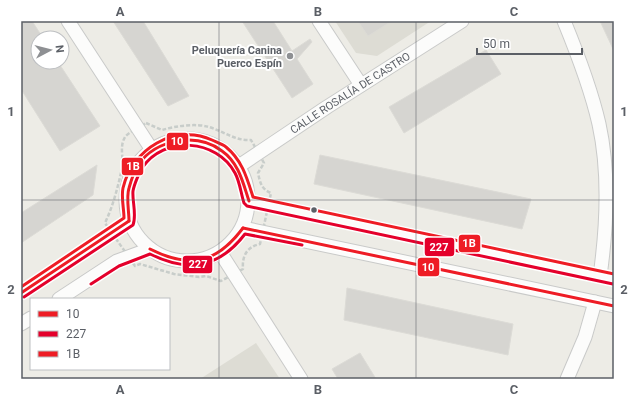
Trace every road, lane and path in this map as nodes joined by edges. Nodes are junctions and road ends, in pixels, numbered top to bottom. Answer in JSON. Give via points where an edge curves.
{"nodes":[{"id":1,"x":68,"y":21,"type":"edge"},
{"id":2,"x":319,"y":21,"type":"edge"},
{"id":3,"x":462,"y":21,"type":"edge"},
{"id":4,"x":564,"y":21,"type":"edge"},
{"id":5,"x":361,"y":85,"type":"junction"},
{"id":6,"x":138,"y":128,"type":"junction"},
{"id":7,"x":152,"y":150,"type":"junction"},
{"id":8,"x":259,"y":153,"type":"junction"},
{"id":9,"x":239,"y":166,"type":"junction"},
{"id":10,"x":249,"y":201,"type":"junction"},
{"id":11,"x":268,"y":205,"type":"junction"},
{"id":12,"x":129,"y":221,"type":"junction"},
{"id":13,"x":242,"y":228,"type":"junction"},
{"id":14,"x":261,"y":232,"type":"junction"},
{"id":15,"x":111,"y":233,"type":"junction"},
{"id":16,"x":150,"y":249,"type":"junction"},
{"id":17,"x":220,"y":252,"type":"junction"},
{"id":18,"x":128,"y":257,"type":"junction"},
{"id":19,"x":235,"y":274,"type":"junction"},
{"id":20,"x":600,"y":276,"type":"junction"},
{"id":21,"x":614,"y":279,"type":"edge"},
{"id":22,"x":21,"y":293,"type":"edge"},
{"id":23,"x":61,"y":298,"type":"edge"},
{"id":24,"x":595,"y":302,"type":"junction"},
{"id":25,"x":614,"y":306,"type":"edge"},
{"id":26,"x":30,"y":319,"type":"edge"},
{"id":27,"x":21,"y":324,"type":"edge"},
{"id":28,"x":302,"y":379,"type":"edge"},
{"id":29,"x":567,"y":379,"type":"edge"}],
"edges":[{"from":1,"to":6,"type":"street"},
{"from":2,"to":5,"type":"street"},
{"from":3,"to":5,"type":"street","name":"CALLE ROSALÍA DE CASTRO"},
{"from":4,"to":20,"type":"street","via":[[582,64],[599,125],[607,189]]},
{"from":5,"to":8,"type":"street","name":"CALLE ROSALÍA DE CASTRO"},
{"from":6,"to":7,"type":"street"},
{"from":6,"to":8,"type":"path","via":[[146,123],[162,130],[172,127],[208,127],[239,139],[251,140]]},
{"from":6,"to":15,"type":"path","via":[[126,136],[121,152],[122,167],[105,223]]},
{"from":7,"to":9,"type":"street","via":[[172,141],[190,139],[210,143],[226,152]]},
{"from":7,"to":12,"type":"street","via":[[141,159],[133,171],[127,190]]},
{"from":8,"to":9,"type":"street","name":"CALLE ROSALÍA DE CASTRO"},
{"from":8,"to":11,"type":"path","via":[[264,163],[258,173],[262,188],[270,193]]},
{"from":9,"to":10,"type":"street","via":[[247,185]]},
{"from":10,"to":11,"type":"street"},
{"from":10,"to":13,"type":"street"},
{"from":11,"to":14,"type":"path"},
{"from":11,"to":20,"type":"street"},
{"from":12,"to":15,"type":"street"},
{"from":12,"to":16,"type":"street","via":[[137,236]]},
{"from":13,"to":14,"type":"street"},
{"from":13,"to":17,"type":"street","via":[[237,237]]},
{"from":14,"to":19,"type":"path","via":[[260,244],[248,250],[243,256],[243,269]]},
{"from":14,"to":24,"type":"street"},
{"from":15,"to":18,"type":"path"},
{"from":15,"to":22,"type":"street"},
{"from":16,"to":17,"type":"street","via":[[181,262],[197,261]]},
{"from":16,"to":18,"type":"street"},
{"from":17,"to":19,"type":"street"},
{"from":18,"to":19,"type":"path","via":[[135,266],[140,264],[174,274],[206,276],[221,281]]},
{"from":18,"to":23,"type":"street","via":[[117,261]]},
{"from":19,"to":28,"type":"street"},
{"from":20,"to":21,"type":"street"},
{"from":24,"to":25,"type":"street"},
{"from":24,"to":29,"type":"street","via":[[585,337]]},
{"from":26,"to":27,"type":"street"}]}
